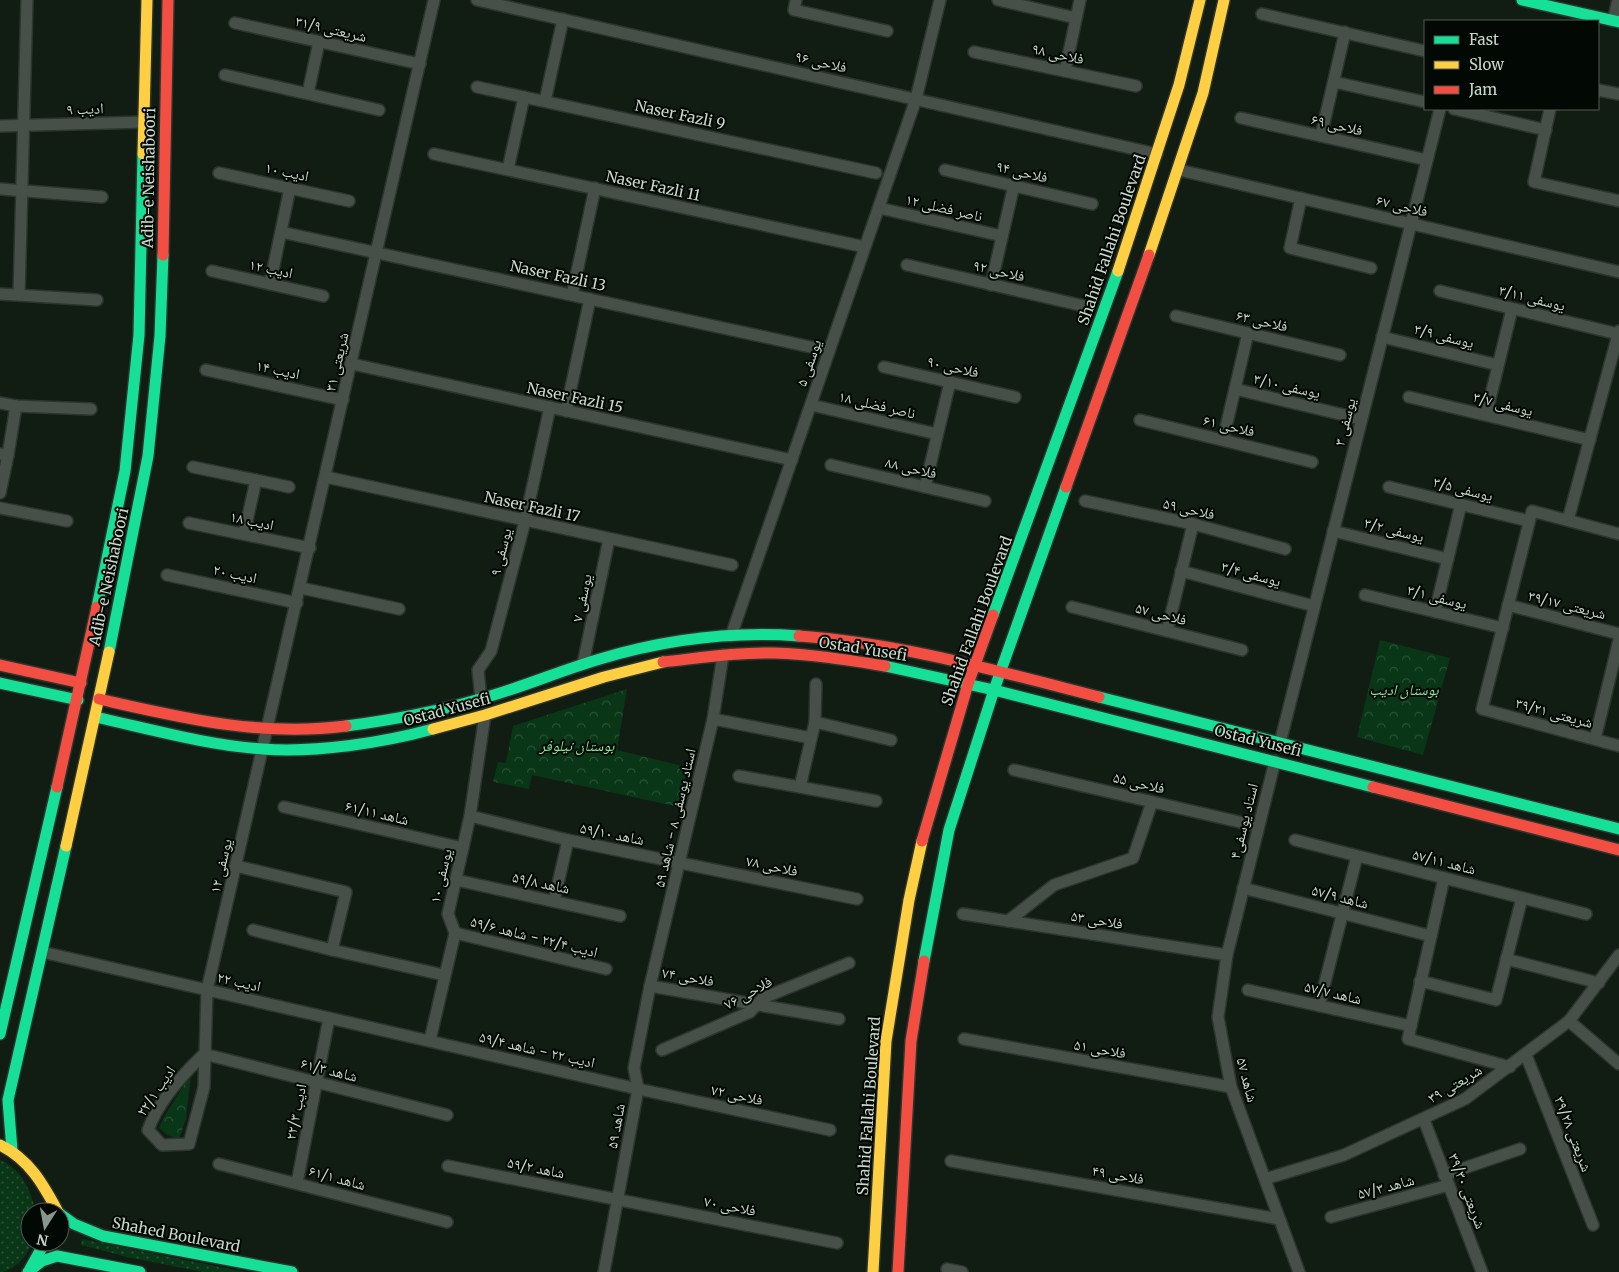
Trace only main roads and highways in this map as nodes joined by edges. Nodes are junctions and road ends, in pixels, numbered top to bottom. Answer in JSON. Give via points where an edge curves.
{"nodes":[{"id":1,"x":146,"y":0,"type":"edge"},
{"id":2,"x":168,"y":0,"type":"edge"},
{"id":3,"x":1200,"y":0,"type":"edge"},
{"id":4,"x":1224,"y":0,"type":"edge"},
{"id":5,"x":1522,"y":0,"type":"edge"},
{"id":6,"x":1616,"y":21,"type":"edge"},
{"id":7,"x":139,"y":335,"type":"junction"},
{"id":8,"x":160,"y":336,"type":"junction"},
{"id":9,"x":0,"y":665,"type":"edge"},
{"id":10,"x":975,"y":666,"type":"junction"},
{"id":11,"x":1000,"y":672,"type":"junction"},
{"id":12,"x":0,"y":682,"type":"edge"},
{"id":13,"x":81,"y":683,"type":"junction"},
{"id":14,"x":968,"y":684,"type":"junction"},
{"id":15,"x":994,"y":690,"type":"junction"},
{"id":16,"x":99,"y":699,"type":"junction"},
{"id":17,"x":78,"y":700,"type":"junction"},
{"id":18,"x":95,"y":717,"type":"junction"},
{"id":19,"x":1280,"y":743,"type":"junction"},
{"id":20,"x":1275,"y":761,"type":"junction"},
{"id":21,"x":1619,"y":829,"type":"edge"},
{"id":22,"x":1619,"y":850,"type":"edge"},
{"id":23,"x":0,"y":1034,"type":"edge"},
{"id":24,"x":0,"y":1145,"type":"edge"},
{"id":25,"x":12,"y":1150,"type":"junction"},
{"id":26,"x":50,"y":1196,"type":"junction"},
{"id":27,"x":50,"y":1202,"type":"edge"},
{"id":28,"x":53,"y":1202,"type":"edge"},
{"id":29,"x":70,"y":1221,"type":"edge"},
{"id":30,"x":39,"y":1252,"type":"edge"},
{"id":31,"x":28,"y":1272,"type":"edge"},
{"id":32,"x":140,"y":1272,"type":"edge"},
{"id":33,"x":292,"y":1272,"type":"edge"},
{"id":34,"x":873,"y":1272,"type":"edge"},
{"id":35,"x":898,"y":1272,"type":"edge"}],
"edges":[{"from":1,"to":7,"type":"main road","name":"Adib-e Neishaboori"},
{"from":2,"to":8,"type":"main road","name":"Adib-e Neishaboori"},
{"from":3,"to":10,"type":"main road","name":"Shahid Fallahi Boulevard","via":[[1179,85],[1105,311]]},
{"from":4,"to":11,"type":"main road","via":[[1203,93],[1179,170]]},
{"from":5,"to":6,"type":"main road"},
{"from":7,"to":8,"type":"main road"},
{"from":7,"to":13,"type":"main road","name":"Adib-e Neishaboori","via":[[125,471]]},
{"from":8,"to":16,"type":"main road","name":"Adib-e Neishaboori","via":[[145,474]]},
{"from":9,"to":13,"type":"main road"},
{"from":10,"to":11,"type":"main road","name":"Ostad Yusefi"},
{"from":10,"to":14,"type":"main road","name":"Shahid Fallahi Boulevard"},
{"from":10,"to":16,"type":"main road","name":"Ostad Yusefi","via":[[831,638],[773,634],[652,645],[583,664],[481,699],[400,719],[328,728],[269,730],[196,721]]},
{"from":11,"to":15,"type":"main road"},
{"from":11,"to":19,"type":"main road","name":"Ostad Yusefi"},
{"from":12,"to":17,"type":"main road"},
{"from":13,"to":17,"type":"main road","name":"Adib-e Neishaboori"},
{"from":14,"to":15,"type":"main road","name":"Ostad Yusefi"},
{"from":14,"to":18,"type":"main road","name":"Ostad Yusefi","via":[[829,657],[773,653],[724,655],[656,663],[403,737],[330,747],[264,749],[193,739]]},
{"from":14,"to":34,"type":"main road","name":"Shahid Fallahi Boulevard","via":[[926,825],[886,1041]]},
{"from":15,"to":20,"type":"main road","name":"Ostad Yusefi"},
{"from":15,"to":35,"type":"main road","via":[[949,830],[922,964],[911,1041]]},
{"from":16,"to":18,"type":"main road","name":"Adib-e Neishaboori"},
{"from":17,"to":23,"type":"main road","name":"Adib-e Neishaboori"},
{"from":18,"to":25,"type":"main road","name":"Adib-e Neishaboori","via":[[8,1100]]},
{"from":19,"to":20,"type":"main road"},
{"from":19,"to":21,"type":"main road","name":"Ostad Yusefi"},
{"from":20,"to":22,"type":"main road","name":"Ostad Yusefi"},
{"from":24,"to":25,"type":"main road","name":"Shahed Boulevard"},
{"from":25,"to":26,"type":"main road","name":"Shahed Boulevard","via":[[31,1166]]},
{"from":26,"to":27,"type":"main road"},
{"from":26,"to":28,"type":"main road","name":"Shahed Boulevard"},
{"from":29,"to":33,"type":"main road","name":"Shahed Boulevard","via":[[103,1236]]},
{"from":30,"to":31,"type":"main road"},
{"from":31,"to":32,"type":"main road","via":[[42,1261],[56,1256]]}]}
